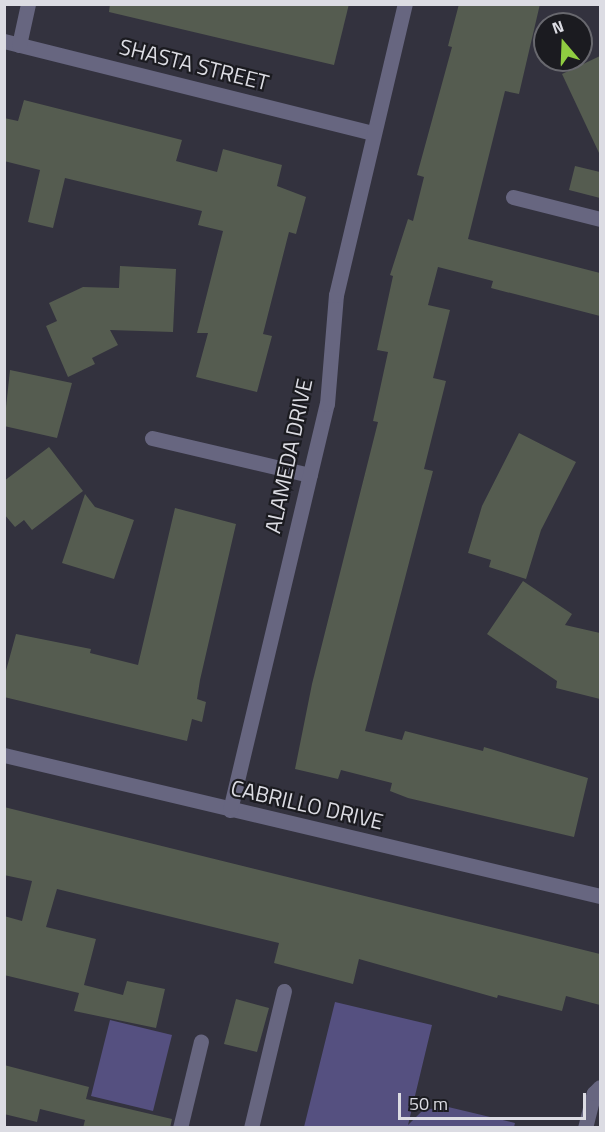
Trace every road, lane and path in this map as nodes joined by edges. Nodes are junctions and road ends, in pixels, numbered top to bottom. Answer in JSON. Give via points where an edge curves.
{"nodes":[{"id":1,"x":28,"y":4,"type":"edge"},
{"id":2,"x":405,"y":4,"type":"edge"},
{"id":3,"x":12,"y":43,"type":"edge"},
{"id":4,"x":374,"y":133,"type":"junction"},
{"id":5,"x":513,"y":197,"type":"dead end"},
{"id":6,"x":600,"y":219,"type":"edge"},
{"id":7,"x":152,"y":438,"type":"dead end"},
{"id":8,"x":310,"y":475,"type":"junction"},
{"id":9,"x":4,"y":755,"type":"edge"},
{"id":10,"x":230,"y":810,"type":"junction"},
{"id":11,"x":600,"y":896,"type":"edge"},
{"id":12,"x":284,"y":990,"type":"dead end"},
{"id":13,"x":201,"y":1041,"type":"dead end"},
{"id":14,"x":600,"y":1087,"type":"edge"},
{"id":15,"x":180,"y":1128,"type":"edge"},
{"id":16,"x":251,"y":1128,"type":"edge"},
{"id":17,"x":585,"y":1128,"type":"edge"}],
"edges":[{"from":1,"to":3,"type":"street"},
{"from":2,"to":4,"type":"street","name":"ALAMEDA DRIVE"},
{"from":3,"to":4,"type":"street","name":"SHASTA STREET"},
{"from":4,"to":8,"type":"street","name":"ALAMEDA DRIVE","via":[[336,295],[327,404]]},
{"from":5,"to":6,"type":"street"},
{"from":7,"to":8,"type":"street"},
{"from":8,"to":10,"type":"street","name":"ALAMEDA DRIVE"},
{"from":9,"to":10,"type":"street","name":"CABRILLO DRIVE"},
{"from":10,"to":11,"type":"street","name":"CABRILLO DRIVE"},
{"from":12,"to":16,"type":"street"},
{"from":13,"to":15,"type":"street"},
{"from":14,"to":17,"type":"street","via":[[594,1093]]}]}
